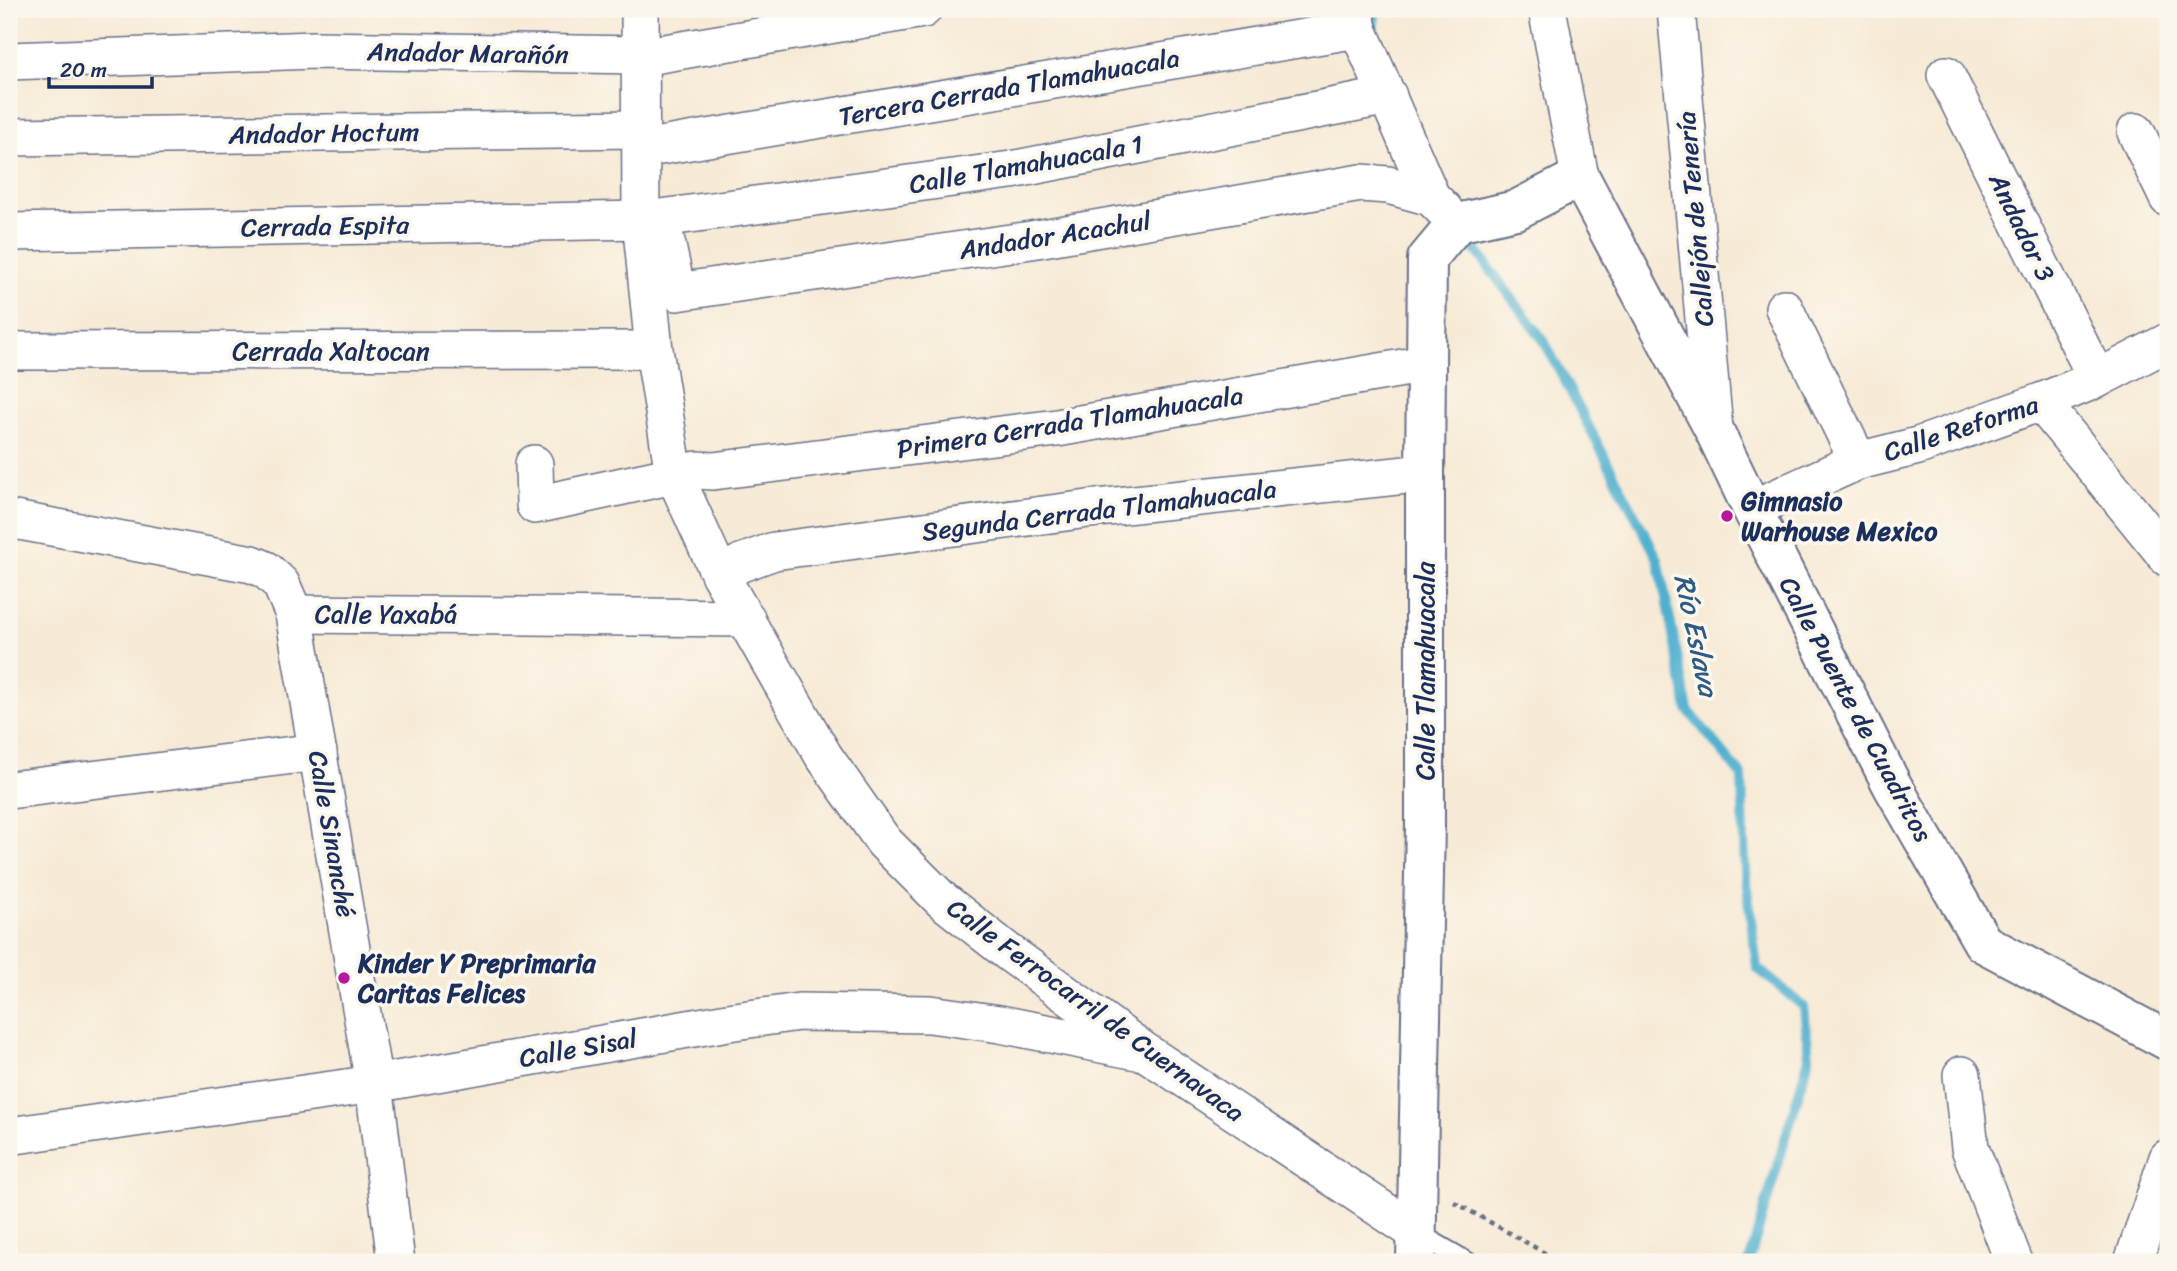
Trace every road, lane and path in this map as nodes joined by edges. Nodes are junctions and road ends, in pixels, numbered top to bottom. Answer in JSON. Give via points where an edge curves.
{"nodes":[{"id":1,"x":640,"y":9,"type":"edge"},
{"id":2,"x":659,"y":9,"type":"edge"},
{"id":3,"x":923,"y":9,"type":"edge"},
{"id":4,"x":1547,"y":9,"type":"edge"},
{"id":5,"x":1676,"y":9,"type":"edge"},
{"id":6,"x":1356,"y":19,"type":"edge"},
{"id":7,"x":650,"y":54,"type":"junction"},
{"id":8,"x":9,"y":61,"type":"edge"},
{"id":9,"x":1946,"y":75,"type":"dead end"},
{"id":10,"x":1388,"y":96,"type":"junction"},
{"id":11,"x":2136,"y":132,"type":"dead end"},
{"id":12,"x":9,"y":137,"type":"edge"},
{"id":13,"x":650,"y":138,"type":"junction"},
{"id":14,"x":1580,"y":177,"type":"junction"},
{"id":15,"x":2168,"y":198,"type":"edge"},
{"id":16,"x":1444,"y":210,"type":"junction"},
{"id":17,"x":651,"y":219,"type":"junction"},
{"id":18,"x":9,"y":232,"type":"edge"},
{"id":19,"x":677,"y":292,"type":"joint"},
{"id":20,"x":1784,"y":308,"type":"dead end"},
{"id":21,"x":2168,"y":342,"type":"edge"},
{"id":22,"x":9,"y":351,"type":"edge"},
{"id":23,"x":654,"y":351,"type":"junction"},
{"id":24,"x":1426,"y":364,"type":"junction"},
{"id":25,"x":2097,"y":379,"type":"junction"},
{"id":26,"x":2041,"y":402,"type":"junction"},
{"id":27,"x":1714,"y":430,"type":"junction"},
{"id":28,"x":1858,"y":461,"type":"junction"},
{"id":29,"x":534,"y":464,"type":"dead end"},
{"id":30,"x":1425,"y":473,"type":"junction"},
{"id":31,"x":674,"y":474,"type":"junction"},
{"id":32,"x":1752,"y":509,"type":"junction"},
{"id":33,"x":9,"y":519,"type":"edge"},
{"id":34,"x":2168,"y":558,"type":"edge"},
{"id":35,"x":720,"y":575,"type":"junction"},
{"id":36,"x":294,"y":614,"type":"junction"},
{"id":37,"x":746,"y":618,"type":"junction"},
{"id":38,"x":318,"y":752,"type":"junction"},
{"id":39,"x":9,"y":790,"type":"edge"},
{"id":40,"x":2168,"y":1041,"type":"edge"},
{"id":41,"x":1148,"y":1054,"type":"junction"},
{"id":42,"x":1962,"y":1075,"type":"dead end"},
{"id":43,"x":374,"y":1084,"type":"junction"},
{"id":44,"x":9,"y":1136,"type":"edge"},
{"id":45,"x":2168,"y":1158,"type":"edge"},
{"id":46,"x":1446,"y":1198,"type":"dead end"},
{"id":47,"x":1416,"y":1248,"type":"edge"},
{"id":48,"x":396,"y":1262,"type":"edge"},
{"id":49,"x":1467,"y":1262,"type":"edge"},
{"id":50,"x":1561,"y":1262,"type":"edge"},
{"id":51,"x":2014,"y":1262,"type":"edge"},
{"id":52,"x":2133,"y":1262,"type":"edge"}],
"edges":[{"from":1,"to":7,"type":"street","name":"Calle Ferrocarril de Cuernavaca"},
{"from":2,"to":7,"type":"street","name":"Calle Ferrocarril de Cuernavaca"},
{"from":3,"to":7,"type":"street","name":"Andador Marañón"},
{"from":4,"to":14,"type":"street","name":"Calle Puente de Cuadritos"},
{"from":5,"to":27,"type":"street","name":"Callejón de Tenería"},
{"from":6,"to":10,"type":"street"},
{"from":6,"to":13,"type":"street","name":"Tercera Cerrada Tlamahuacala"},
{"from":7,"to":8,"type":"street","name":"Andador Marañón","via":[[314,50]]},
{"from":7,"to":13,"type":"street","name":"Calle Ferrocarril de Cuernavaca"},
{"from":9,"to":25,"type":"street","name":"Andador 3"},
{"from":10,"to":16,"type":"street"},
{"from":10,"to":17,"type":"street","name":"Calle Tlamahuacala 1","via":[[1011,170]]},
{"from":11,"to":15,"type":"street"},
{"from":12,"to":13,"type":"street","name":"Andador Hoctum"},
{"from":13,"to":17,"type":"street","name":"Calle Ferrocarril de Cuernavaca"},
{"from":14,"to":16,"type":"street","via":[[1517,211]]},
{"from":14,"to":27,"type":"street","name":"Calle Puente de Cuadritos"},
{"from":16,"to":19,"type":"street","name":"Andador Acachul","via":[[1388,185],[1361,183],[1031,240]]},
{"from":16,"to":24,"type":"street","name":"Calle Tlamahuacala","via":[[1427,259]]},
{"from":17,"to":18,"type":"street","name":"Cerrada Espita"},
{"from":17,"to":19,"type":"street","name":"Calle Ferrocarril de Cuernavaca"},
{"from":17,"to":23,"type":"street","name":"Calle Ferrocarril de Cuernavaca"},
{"from":20,"to":28,"type":"street"},
{"from":21,"to":25,"type":"street","name":"Calle Reforma"},
{"from":22,"to":23,"type":"street","name":"Cerrada Xaltocan"},
{"from":23,"to":31,"type":"street","name":"Calle Ferrocarril de Cuernavaca"},
{"from":24,"to":30,"type":"street","name":"Calle Tlamahuacala"},
{"from":24,"to":31,"type":"street","name":"Primera Cerrada Tlamahuacala","via":[[1057,428]]},
{"from":25,"to":26,"type":"street","name":"Calle Reforma"},
{"from":26,"to":28,"type":"street","name":"Calle Reforma","via":[[1918,446]]},
{"from":26,"to":34,"type":"street"},
{"from":27,"to":32,"type":"street","name":"Calle Puente de Cuadritos"},
{"from":28,"to":32,"type":"street","name":"Calle Reforma"},
{"from":29,"to":31,"type":"street","name":"Primera Cerrada Tlamahuacala","via":[[535,505]]},
{"from":30,"to":35,"type":"street","name":"Segunda Cerrada Tlamahuacala","via":[[1088,509],[774,551]]},
{"from":30,"to":47,"type":"street","name":"Calle Tlamahuacala","via":[[1425,824]]},
{"from":31,"to":35,"type":"street","name":"Calle Ferrocarril de Cuernavaca"},
{"from":32,"to":40,"type":"street","name":"Calle Puente de Cuadritos","via":[[1892,785],[1983,943]]},
{"from":33,"to":36,"type":"street","name":"Calle Yaxabá","via":[[252,564],[281,584]]},
{"from":35,"to":37,"type":"street","name":"Calle Ferrocarril de Cuernavaca"},
{"from":36,"to":37,"type":"street","name":"Calle Yaxabá"},
{"from":36,"to":38,"type":"street","name":"Calle Sinanché"},
{"from":37,"to":41,"type":"street","name":"Calle Ferrocarril de Cuernavaca","via":[[823,755],[884,842],[942,900]]},
{"from":38,"to":39,"type":"street"},
{"from":38,"to":43,"type":"street","name":"Calle Sinanché"},
{"from":41,"to":43,"type":"street","name":"Calle Sisal","via":[[930,1014],[799,1012]]},
{"from":41,"to":47,"type":"street","name":"Calle Ferrocarril de Cuernavaca"},
{"from":42,"to":51,"type":"street","via":[[1970,1149]]},
{"from":43,"to":44,"type":"street","name":"Calle Sisal"},
{"from":43,"to":48,"type":"street","name":"Calle Sinanché"},
{"from":45,"to":52,"type":"street"},
{"from":46,"to":50,"type":"path"},
{"from":47,"to":49,"type":"lane","name":"Calle Ferrocarril de Cuernavaca"}]}
